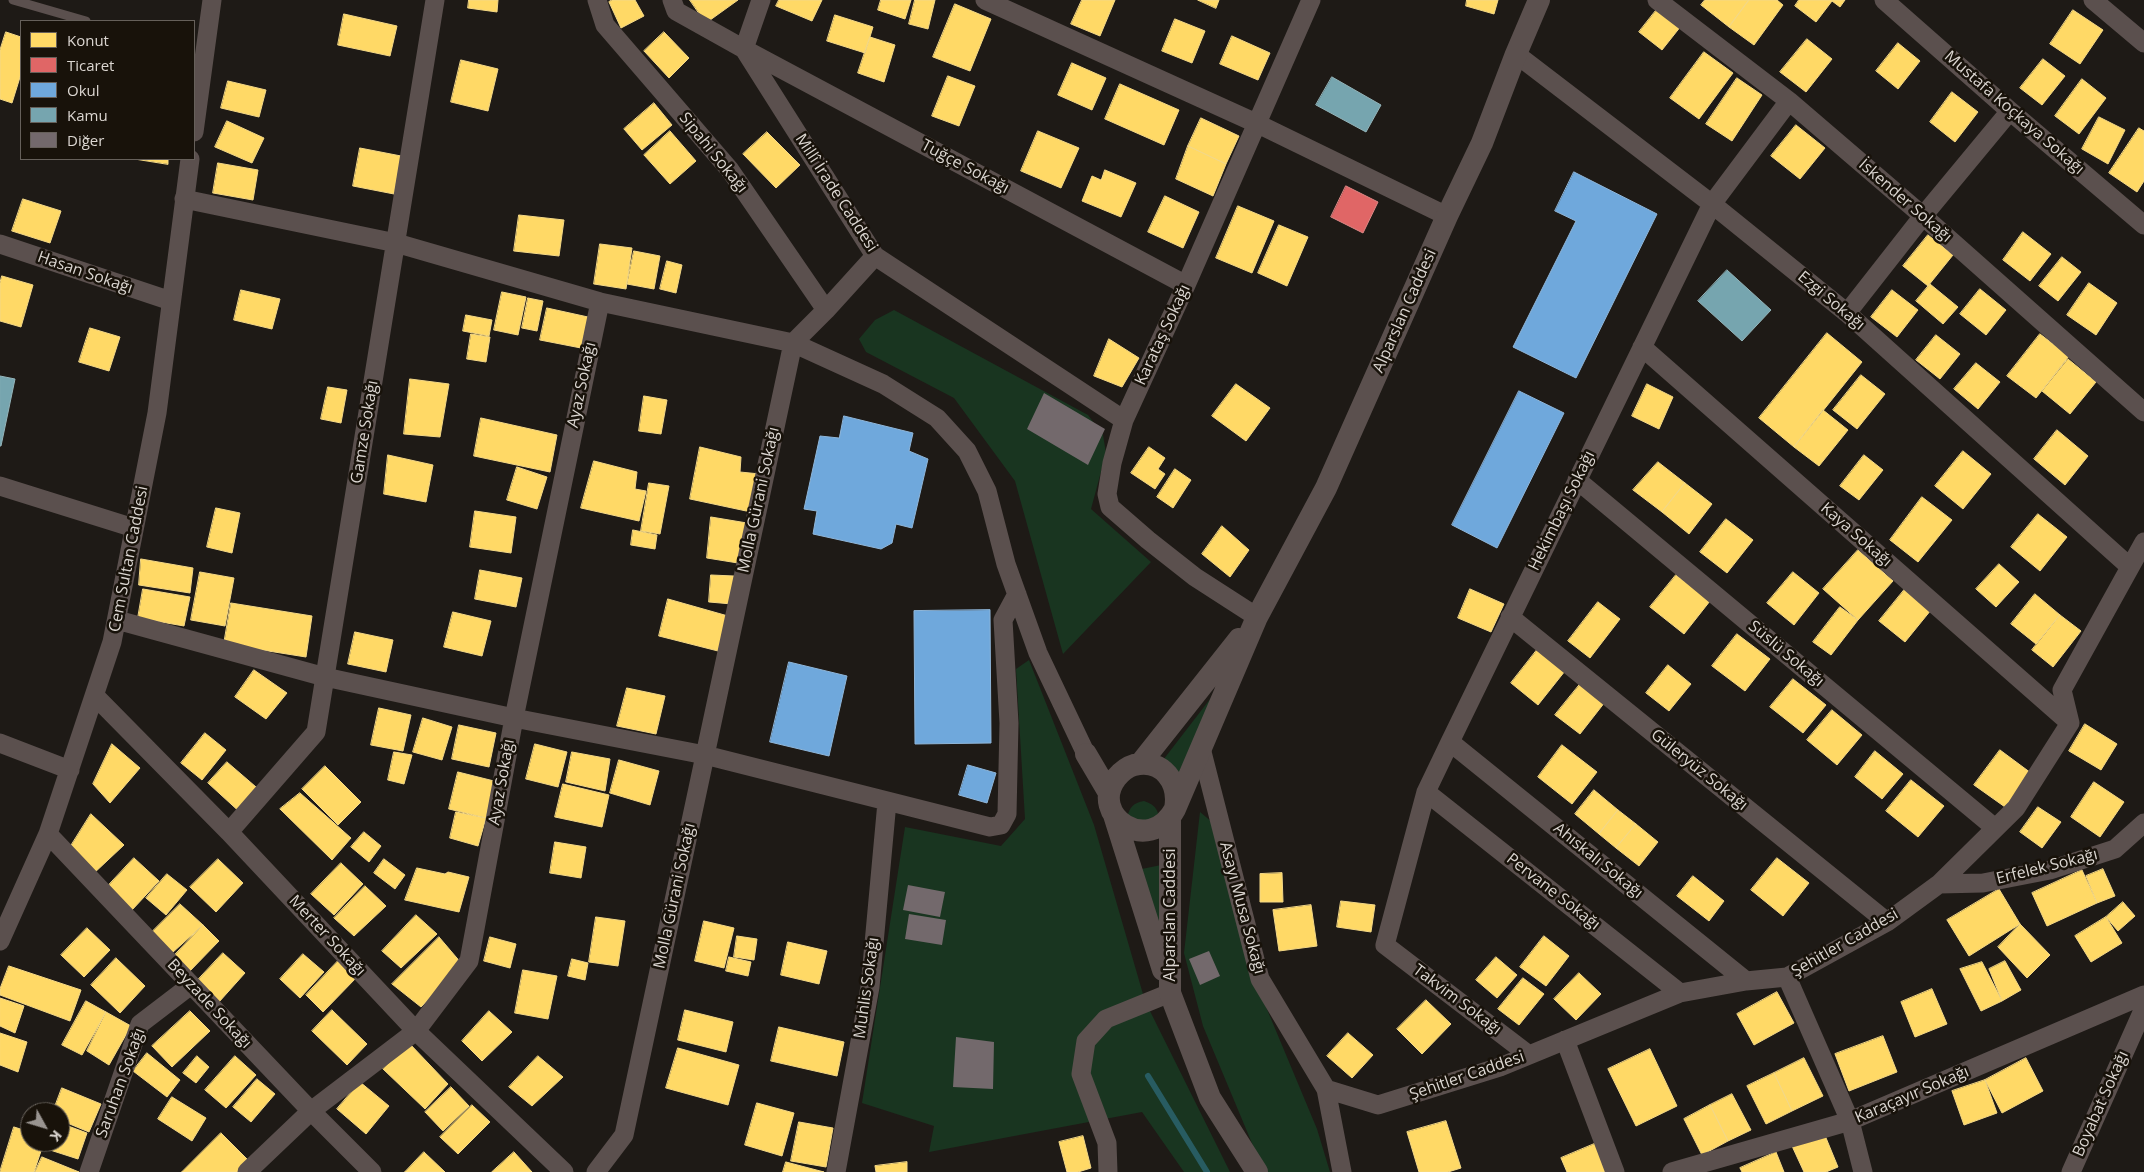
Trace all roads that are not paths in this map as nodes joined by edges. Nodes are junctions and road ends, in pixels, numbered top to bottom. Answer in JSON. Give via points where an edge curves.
{"nodes":[{"id":1,"x":13,"y":0,"type":"edge"},
{"id":2,"x":212,"y":0,"type":"edge"},
{"id":3,"x":435,"y":0,"type":"edge"},
{"id":4,"x":597,"y":0,"type":"edge"},
{"id":5,"x":672,"y":0,"type":"edge"},
{"id":6,"x":762,"y":0,"type":"edge"},
{"id":7,"x":985,"y":0,"type":"edge"},
{"id":8,"x":1311,"y":0,"type":"edge"},
{"id":9,"x":1539,"y":0,"type":"edge"},
{"id":10,"x":1657,"y":0,"type":"edge"},
{"id":11,"x":1884,"y":0,"type":"edge"},
{"id":12,"x":2093,"y":0,"type":"edge"},
{"id":13,"x":83,"y":20,"type":"edge"},
{"id":14,"x":2144,"y":43,"type":"edge"},
{"id":15,"x":744,"y":49,"type":"junction"},
{"id":16,"x":1516,"y":54,"type":"junction"},
{"id":17,"x":199,"y":56,"type":"edge"},
{"id":18,"x":1789,"y":101,"type":"junction"},
{"id":19,"x":2010,"y":111,"type":"junction"},
{"id":20,"x":195,"y":117,"type":"edge"},
{"id":21,"x":1258,"y":124,"type":"junction"},
{"id":22,"x":190,"y":160,"type":"edge"},
{"id":23,"x":184,"y":199,"type":"junction"},
{"id":24,"x":1712,"y":204,"type":"junction"},
{"id":25,"x":1447,"y":216,"type":"junction"},
{"id":26,"x":1923,"y":216,"type":"junction"},
{"id":27,"x":2144,"y":225,"type":"edge"},
{"id":28,"x":396,"y":243,"type":"junction"},
{"id":29,"x":0,"y":244,"type":"edge"},
{"id":30,"x":875,"y":256,"type":"junction"},
{"id":31,"x":1186,"y":285,"type":"junction"},
{"id":32,"x":171,"y":301,"type":"junction"},
{"id":33,"x":600,"y":302,"type":"junction"},
{"id":34,"x":826,"y":310,"type":"junction"},
{"id":35,"x":1847,"y":313,"type":"junction"},
{"id":36,"x":793,"y":342,"type":"junction"},
{"id":37,"x":1642,"y":347,"type":"junction"},
{"id":38,"x":2144,"y":412,"type":"edge"},
{"id":39,"x":1124,"y":420,"type":"junction"},
{"id":40,"x":1577,"y":480,"type":"junction"},
{"id":41,"x":0,"y":486,"type":"edge"},
{"id":42,"x":134,"y":528,"type":"junction"},
{"id":43,"x":2144,"y":542,"type":"edge"},
{"id":44,"x":2130,"y":567,"type":"junction"},
{"id":45,"x":1016,"y":594,"type":"junction"},
{"id":46,"x":1257,"y":616,"type":"junction"},
{"id":47,"x":1510,"y":618,"type":"junction"},
{"id":48,"x":117,"y":620,"type":"junction"},
{"id":49,"x":325,"y":677,"type":"junction"},
{"id":50,"x":94,"y":696,"type":"junction"},
{"id":51,"x":514,"y":718,"type":"junction"},
{"id":52,"x":2070,"y":723,"type":"junction"},
{"id":53,"x":1450,"y":742,"type":"junction"},
{"id":54,"x":0,"y":743,"type":"edge"},
{"id":55,"x":1201,"y":748,"type":"junction"},
{"id":56,"x":1086,"y":754,"type":"junction"},
{"id":57,"x":705,"y":755,"type":"junction"},
{"id":58,"x":1134,"y":765,"type":"junction"},
{"id":59,"x":70,"y":770,"type":"junction"},
{"id":60,"x":1426,"y":792,"type":"junction"},
{"id":61,"x":887,"y":802,"type":"junction"},
{"id":62,"x":1112,"y":803,"type":"junction"},
{"id":63,"x":1172,"y":813,"type":"junction"},
{"id":64,"x":2144,"y":823,"type":"edge"},
{"id":65,"x":1995,"y":828,"type":"junction"},
{"id":66,"x":229,"y":832,"type":"junction"},
{"id":67,"x":48,"y":834,"type":"junction"},
{"id":68,"x":1940,"y":884,"type":"junction"},
{"id":69,"x":5,"y":916,"type":"edge"},
{"id":70,"x":1887,"y":922,"type":"junction"},
{"id":71,"x":0,"y":941,"type":"edge"},
{"id":72,"x":1385,"y":945,"type":"joint"},
{"id":73,"x":1787,"y":977,"type":"junction"},
{"id":74,"x":1746,"y":981,"type":"junction"},
{"id":75,"x":191,"y":985,"type":"junction"},
{"id":76,"x":1170,"y":993,"type":"junction"},
{"id":77,"x":1680,"y":993,"type":"junction"},
{"id":78,"x":2144,"y":995,"type":"edge"},
{"id":79,"x":2144,"y":1008,"type":"edge"},
{"id":80,"x":416,"y":1031,"type":"junction"},
{"id":81,"x":1565,"y":1040,"type":"junction"},
{"id":82,"x":1529,"y":1055,"type":"junction"},
{"id":83,"x":1326,"y":1090,"type":"junction"},
{"id":84,"x":311,"y":1111,"type":"junction"},
{"id":85,"x":1850,"y":1122,"type":"junction"},
{"id":86,"x":89,"y":1172,"type":"edge"},
{"id":87,"x":247,"y":1172,"type":"edge"},
{"id":88,"x":372,"y":1172,"type":"edge"},
{"id":89,"x":564,"y":1172,"type":"edge"},
{"id":90,"x":596,"y":1172,"type":"edge"},
{"id":91,"x":836,"y":1172,"type":"edge"},
{"id":92,"x":1108,"y":1172,"type":"edge"},
{"id":93,"x":1256,"y":1172,"type":"edge"},
{"id":94,"x":1342,"y":1172,"type":"edge"},
{"id":95,"x":1615,"y":1172,"type":"edge"},
{"id":96,"x":1672,"y":1172,"type":"edge"},
{"id":97,"x":1863,"y":1172,"type":"edge"},
{"id":98,"x":2071,"y":1172,"type":"edge"}],
"edges":[{"from":1,"to":13,"type":"lane"},
{"from":2,"to":17,"type":"street"},
{"from":3,"to":28,"type":"street","name":"Gamze Sokağı"},
{"from":4,"to":34,"type":"street","name":"Sipahi Sokağı","via":[[605,25],[730,170]]},
{"from":5,"to":15,"type":"street","name":"Tuğçe Sokağı","via":[[676,11]]},
{"from":6,"to":15,"type":"street"},
{"from":7,"to":21,"type":"street"},
{"from":8,"to":21,"type":"street","name":"Karataş Sokağı"},
{"from":9,"to":16,"type":"street","name":"Alparslan Caddesi"},
{"from":10,"to":18,"type":"street","name":"İskender Sokağı"},
{"from":11,"to":19,"type":"street","name":"Mustafa Koçkaya Sokağı"},
{"from":12,"to":14,"type":"street"},
{"from":15,"to":30,"type":"street","name":"Millî İrade Caddesi"},
{"from":15,"to":31,"type":"street","name":"Tuğçe Sokağı"},
{"from":16,"to":24,"type":"street","name":"Ezgi Sokağı"},
{"from":16,"to":25,"type":"street","name":"Alparslan Caddesi","via":[[1482,143]]},
{"from":17,"to":20,"type":"street"},
{"from":18,"to":24,"type":"street","name":"Hekimbaşı Sokağı"},
{"from":18,"to":26,"type":"street","name":"İskender Sokağı"},
{"from":19,"to":26,"type":"street"},
{"from":19,"to":27,"type":"street","name":"Mustafa Koçkaya Sokağı"},
{"from":21,"to":25,"type":"street"},
{"from":21,"to":31,"type":"street","name":"Karataş Sokağı"},
{"from":22,"to":23,"type":"street","name":"Cem Sultan Caddesi"},
{"from":23,"to":28,"type":"street"},
{"from":23,"to":32,"type":"street","name":"Cem Sultan Caddesi"},
{"from":24,"to":35,"type":"street","name":"Ezgi Sokağı"},
{"from":24,"to":37,"type":"street","name":"Hekimbaşı Sokağı"},
{"from":25,"to":46,"type":"street","name":"Alparslan Caddesi","via":[[1326,488]]},
{"from":26,"to":35,"type":"street"},
{"from":26,"to":38,"type":"street","name":"İskender Sokağı"},
{"from":28,"to":33,"type":"street"},
{"from":28,"to":49,"type":"street","name":"Gamze Sokağı"},
{"from":29,"to":32,"type":"street","name":"Hasan Sokağı"},
{"from":30,"to":34,"type":"street"},
{"from":30,"to":39,"type":"street","name":"Millî İrade Caddesi"},
{"from":31,"to":39,"type":"street","name":"Karataş Sokağı"},
{"from":32,"to":42,"type":"street","name":"Cem Sultan Caddesi","via":[[157,413]]},
{"from":33,"to":36,"type":"street"},
{"from":33,"to":51,"type":"street","name":"Ayaz Sokağı"},
{"from":34,"to":36,"type":"street"},
{"from":35,"to":44,"type":"street","name":"Ezgi Sokağı"},
{"from":36,"to":45,"type":"street","via":[[883,384],[936,418],[967,451],[987,491]]},
{"from":36,"to":57,"type":"street","name":"Molla Gürani Sokağı"},
{"from":37,"to":40,"type":"street","name":"Hekimbaşı Sokağı"},
{"from":37,"to":52,"type":"street","name":"Kaya Sokağı"},
{"from":39,"to":46,"type":"street","name":"Karataş Sokağı","via":[[1110,478],[1110,507],[1195,577]]},
{"from":40,"to":47,"type":"street","name":"Hekimbaşı Sokağı"},
{"from":40,"to":65,"type":"street","name":"Süslü Sokağı"},
{"from":41,"to":42,"type":"street"},
{"from":42,"to":48,"type":"street","name":"Cem Sultan Caddesi"},
{"from":43,"to":44,"type":"street"},
{"from":44,"to":52,"type":"street","via":[[2062,690]]},
{"from":45,"to":56,"type":"street","via":[[1038,653]]},
{"from":45,"to":61,"type":"street","via":[[1003,620],[1009,724],[1006,814],[1001,826],[990,827]]},
{"from":46,"to":55,"type":"street"},
{"from":46,"to":58,"type":"street"},
{"from":47,"to":53,"type":"street","name":"Hekimbaşı Sokağı"},
{"from":47,"to":70,"type":"street","name":"Güleryüz Sokağı"},
{"from":48,"to":49,"type":"street"},
{"from":48,"to":50,"type":"street","name":"Cem Sultan Caddesi"},
{"from":49,"to":51,"type":"street"},
{"from":49,"to":66,"type":"street","name":"Gamze Sokağı","via":[[316,732]]},
{"from":50,"to":59,"type":"street","name":"Cem Sultan Caddesi"},
{"from":50,"to":66,"type":"street","name":"Merter Sokağı"},
{"from":51,"to":57,"type":"street"},
{"from":51,"to":80,"type":"street","name":"Ayaz Sokağı","via":[[469,961]]},
{"from":52,"to":65,"type":"street","name":"Şehitler Caddesi","via":[[2016,808]]},
{"from":53,"to":60,"type":"street","name":"Hekimbaşı Sokağı"},
{"from":53,"to":74,"type":"street","name":"Ahıskalı Sokağı"},
{"from":54,"to":59,"type":"street"},
{"from":55,"to":63,"type":"street"},
{"from":55,"to":83,"type":"street","name":"Asayı Musa Sokağı","via":[[1260,979]]},
{"from":56,"to":58,"type":"street"},
{"from":56,"to":62,"type":"street"},
{"from":57,"to":61,"type":"street"},
{"from":57,"to":90,"type":"street","name":"Molla Gürani Sokağı","via":[[624,1135]]},
{"from":58,"to":62,"type":"street","via":[[1120,773],[1113,782]]},
{"from":58,"to":63,"type":"street","via":[[1151,764],[1170,776],[1177,797]]},
{"from":59,"to":67,"type":"street","name":"Cem Sultan Caddesi"},
{"from":60,"to":72,"type":"street","name":"Hekimbaşı Sokağı"},
{"from":60,"to":77,"type":"street","name":"Pervane Sokağı"},
{"from":61,"to":91,"type":"street","name":"Muhlis Sokağı","via":[[870,986]]},
{"from":62,"to":63,"type":"street","via":[[1120,823],[1140,831],[1161,826]]},
{"from":62,"to":76,"type":"street"},
{"from":63,"to":76,"type":"street","name":"Alparslan Caddesi"},
{"from":64,"to":68,"type":"street","name":"Erfelek Sokağı","via":[[2115,849],[2050,870],[1983,883]]},
{"from":65,"to":68,"type":"street","name":"Şehitler Caddesi"},
{"from":66,"to":80,"type":"street","name":"Merter Sokağı"},
{"from":67,"to":69,"type":"street","name":"Cem Sultan Caddesi"},
{"from":67,"to":75,"type":"street","name":"Beyzade Sokağı"},
{"from":68,"to":70,"type":"street","name":"Şehitler Caddesi"},
{"from":69,"to":71,"type":"street","name":"Cem Sultan Caddesi"},
{"from":70,"to":73,"type":"street","name":"Şehitler Caddesi"},
{"from":72,"to":82,"type":"street","name":"Takvim Sokağı"},
{"from":73,"to":74,"type":"street","name":"Şehitler Caddesi"},
{"from":73,"to":85,"type":"street"},
{"from":74,"to":77,"type":"street","name":"Şehitler Caddesi"},
{"from":75,"to":84,"type":"street","name":"Beyzade Sokağı"},
{"from":75,"to":86,"type":"street","name":"Saruhan Sokağı","via":[[140,1024]]},
{"from":76,"to":92,"type":"street","via":[[1106,1019],[1086,1041],[1081,1074],[1107,1143]]},
{"from":76,"to":93,"type":"street","name":"Alparslan Caddesi","via":[[1210,1098]]},
{"from":77,"to":81,"type":"street","name":"Şehitler Caddesi"},
{"from":78,"to":85,"type":"street","name":"Karaçayır Sokağı"},
{"from":79,"to":98,"type":"street","name":"Boyabat Sokağı"},
{"from":80,"to":84,"type":"street","name":"Ayaz Sokağı"},
{"from":80,"to":89,"type":"street","name":"Merter Sokağı"},
{"from":81,"to":82,"type":"street","name":"Şehitler Caddesi"},
{"from":81,"to":95,"type":"street"},
{"from":82,"to":83,"type":"street","name":"Şehitler Caddesi","via":[[1378,1105]]},
{"from":83,"to":94,"type":"street","name":"Asayı Musa Sokağı"},
{"from":84,"to":87,"type":"street","name":"Ayaz Sokağı"},
{"from":84,"to":88,"type":"street","name":"Beyzade Sokağı"},
{"from":85,"to":96,"type":"street","name":"Karaçayır Sokağı"},
{"from":85,"to":97,"type":"street"}]}
